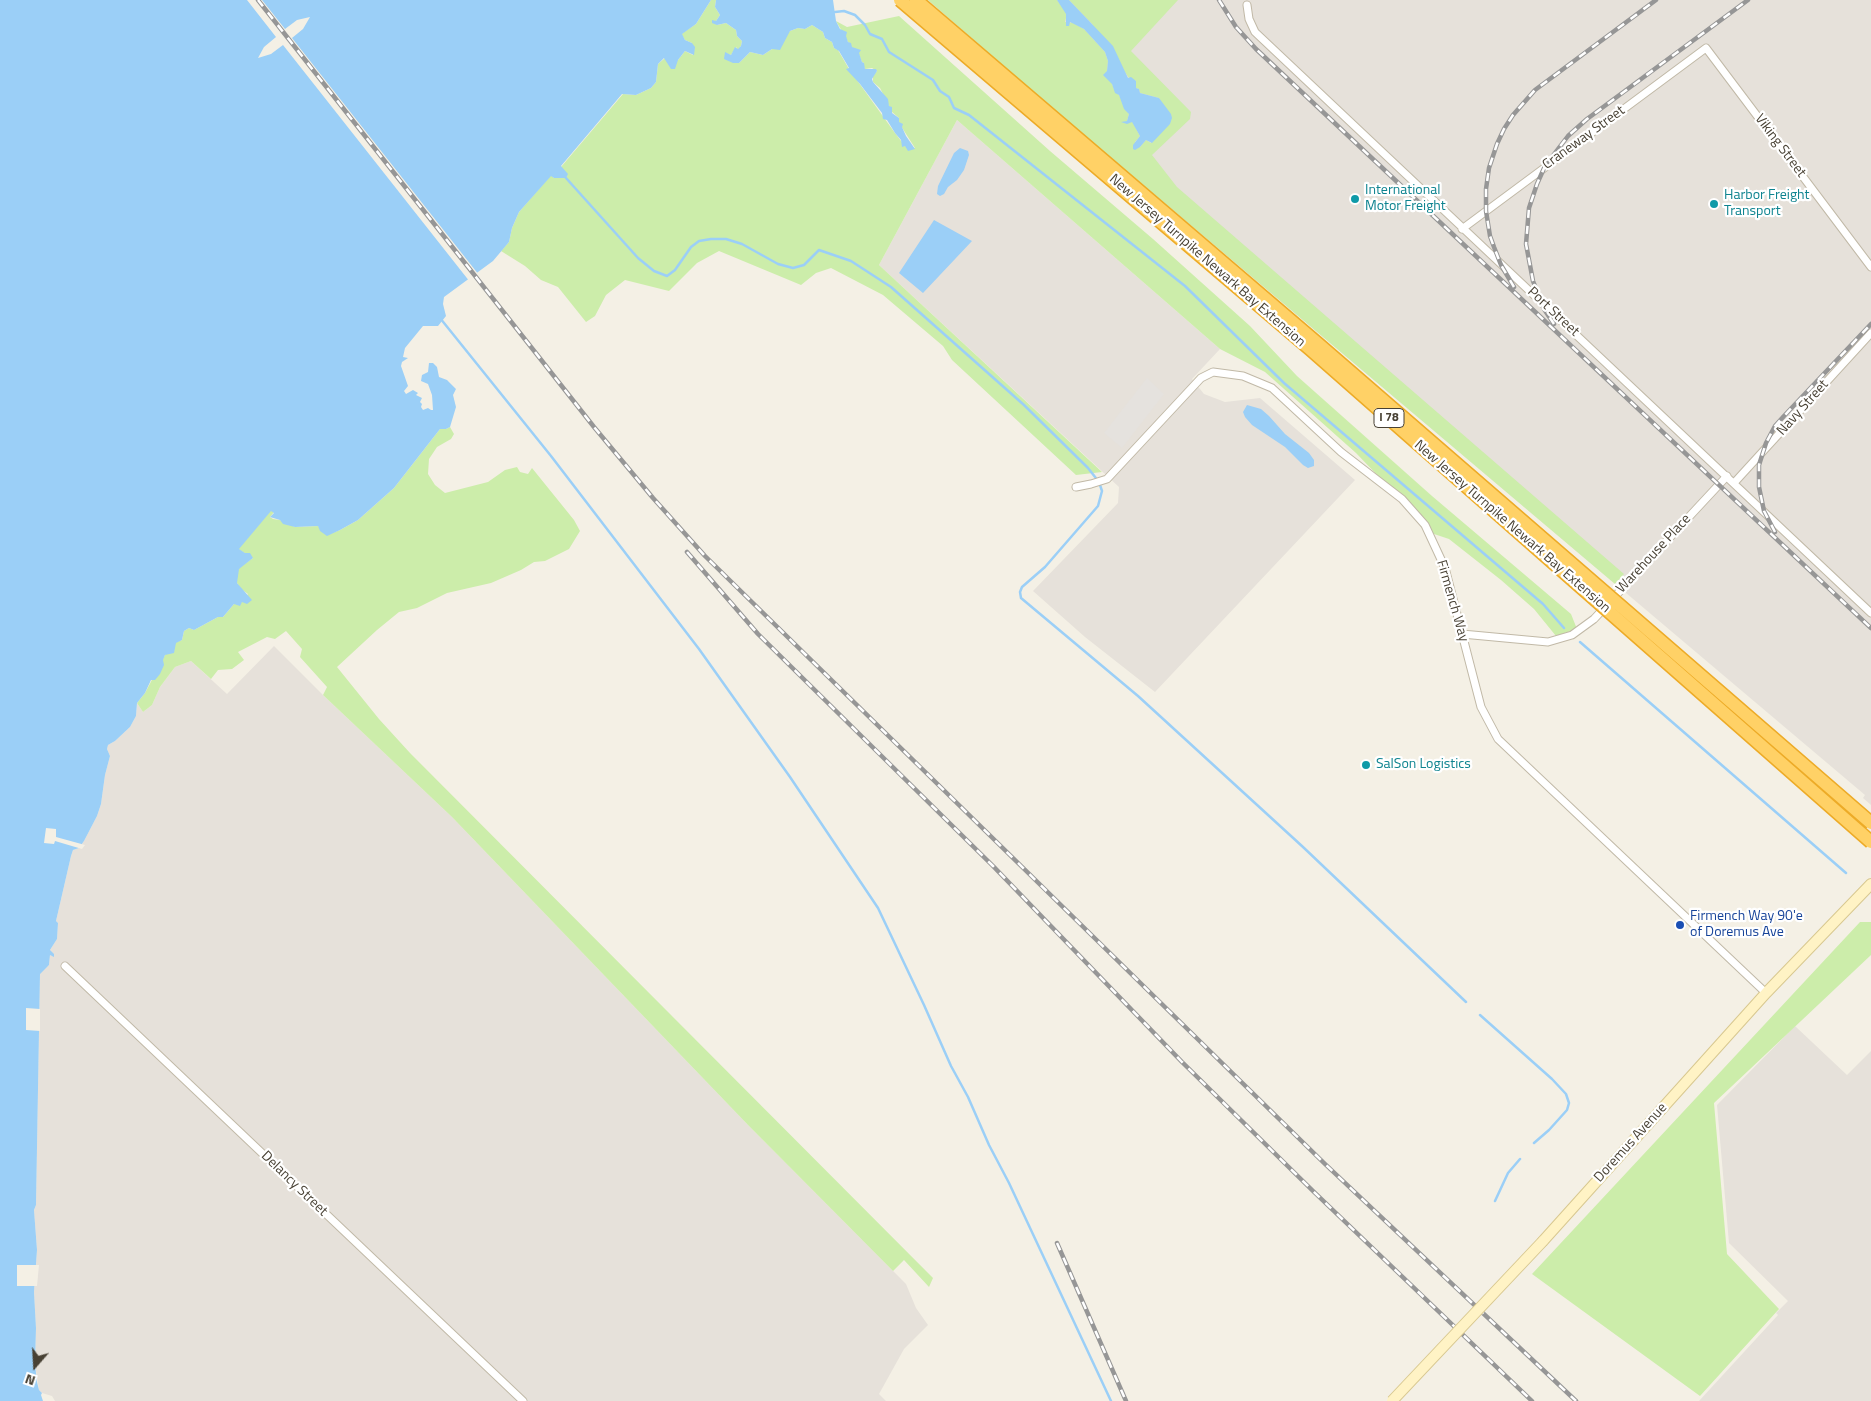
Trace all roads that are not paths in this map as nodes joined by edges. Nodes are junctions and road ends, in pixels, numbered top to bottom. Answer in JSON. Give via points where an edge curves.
{"nodes":[{"id":1,"x":900,"y":0,"type":"edge"},
{"id":2,"x":916,"y":0,"type":"edge"},
{"id":3,"x":1247,"y":5,"type":"dead end"},
{"id":4,"x":1706,"y":48,"type":"joint"},
{"id":5,"x":1462,"y":229,"type":"junction"},
{"id":6,"x":1871,"y":267,"type":"edge"},
{"id":7,"x":1871,"y":333,"type":"edge"},
{"id":8,"x":1727,"y":476,"type":"junction"},
{"id":9,"x":1734,"y":483,"type":"junction"},
{"id":10,"x":1076,"y":487,"type":"dead end"},
{"id":11,"x":1871,"y":612,"type":"edge"},
{"id":12,"x":1462,"y":634,"type":"junction"},
{"id":13,"x":1871,"y":822,"type":"edge"},
{"id":14,"x":1871,"y":842,"type":"edge"},
{"id":15,"x":1871,"y":884,"type":"edge"},
{"id":16,"x":65,"y":966,"type":"dead end"},
{"id":17,"x":1766,"y":993,"type":"junction"},
{"id":18,"x":523,"y":1401,"type":"edge"},
{"id":19,"x":1392,"y":1401,"type":"edge"}],
"edges":[{"from":1,"to":14,"type":"highway","name":"New Jersey Turnpike Newark Bay Extension","number":"I 78","bridge":true,"via":[[1310,349]]},
{"from":2,"to":13,"type":"highway","name":"New Jersey Turnpike Newark Bay Extension","number":"I 78","bridge":true},
{"from":3,"to":5,"type":"street","name":"Port Street","via":[[1255,32]]},
{"from":4,"to":5,"type":"street","name":"Craneway Street"},
{"from":4,"to":6,"type":"street","name":"Viking Street"},
{"from":5,"to":8,"type":"street","name":"Port Street"},
{"from":7,"to":9,"type":"street","name":"Navy Street"},
{"from":8,"to":9,"type":"street","name":"Port Street"},
{"from":8,"to":12,"type":"street","name":"Warehouse Place","via":[[1594,619],[1572,635],[1548,642]]},
{"from":9,"to":11,"type":"street","name":"Port Street"},
{"from":10,"to":12,"type":"street","name":"Firmench Way","via":[[1107,479],[1201,378],[1213,372],[1243,376],[1272,388],[1341,452],[1402,499],[1425,525],[1445,568]]},
{"from":12,"to":17,"type":"street","name":"Firmench Way","via":[[1481,707],[1498,739]]},
{"from":15,"to":17,"type":"main road","name":"Doremus Avenue"},
{"from":16,"to":18,"type":"street","name":"Delancy Street"},
{"from":17,"to":19,"type":"main road","name":"Doremus Avenue","bridge":true,"via":[[1543,1241]]}]}
